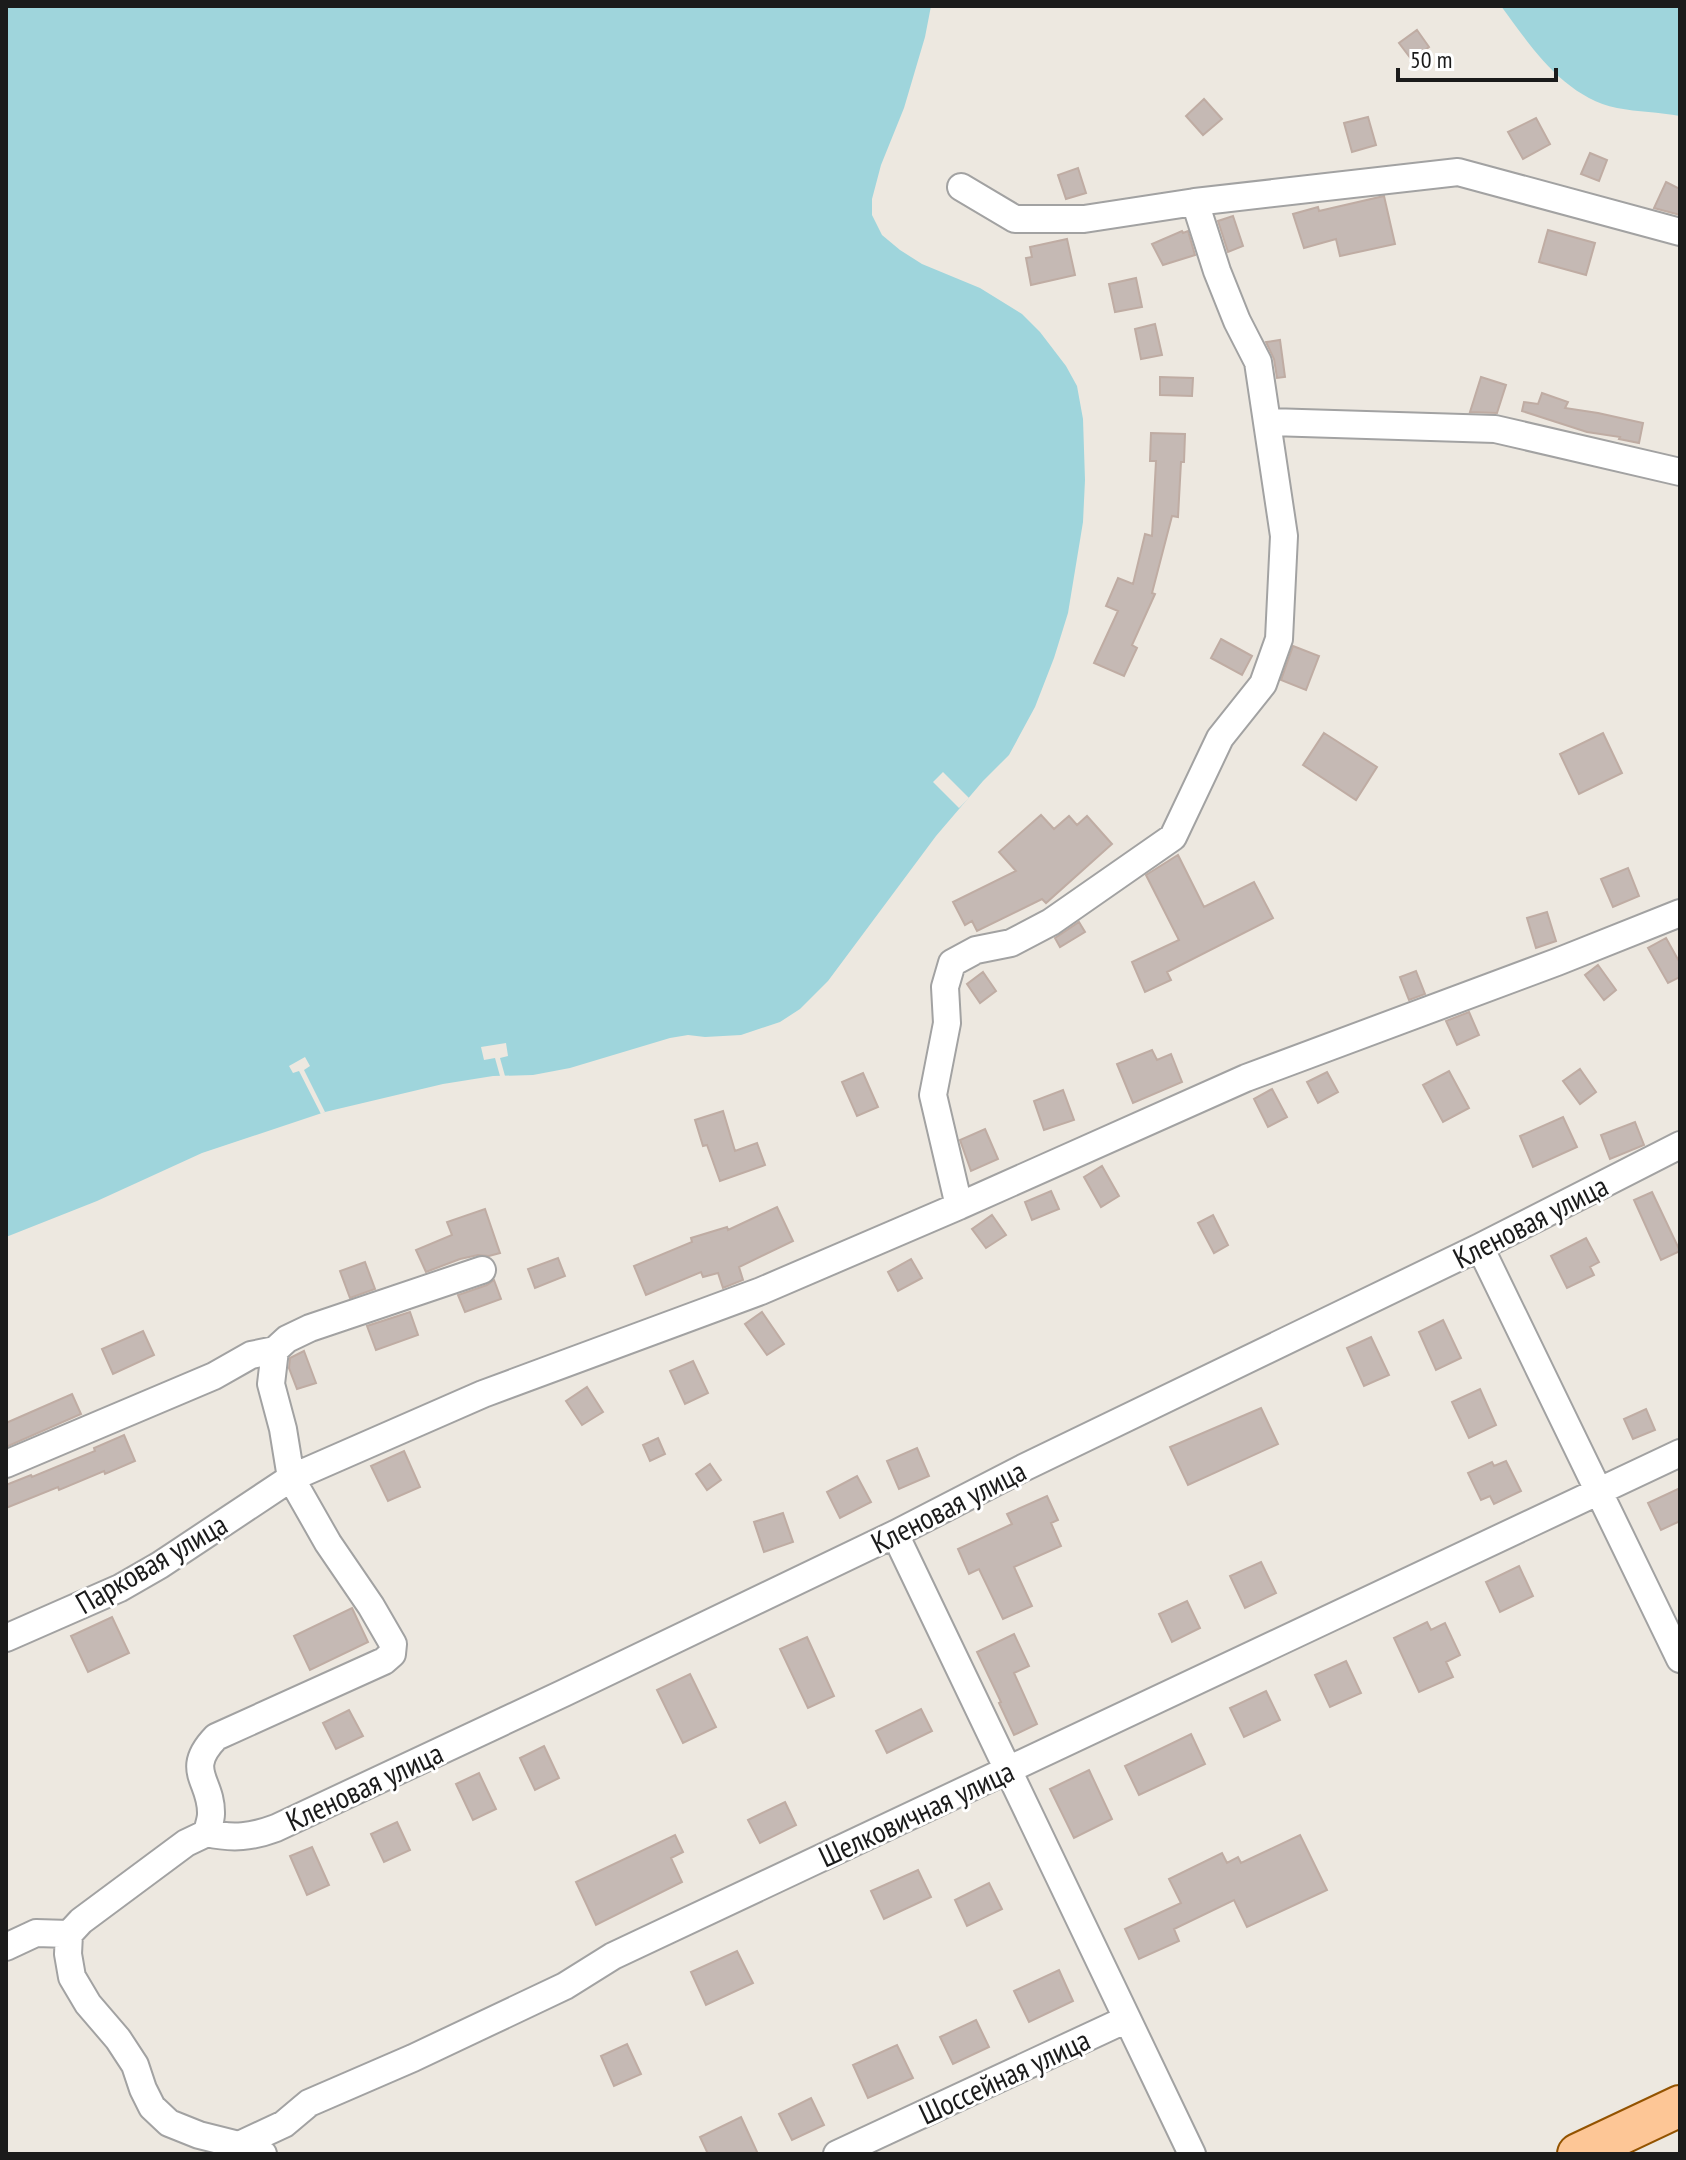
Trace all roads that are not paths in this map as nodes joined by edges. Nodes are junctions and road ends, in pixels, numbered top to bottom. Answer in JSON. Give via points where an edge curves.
{"nodes":[{"id":1,"x":961,"y":187,"type":"dead end"},
{"id":2,"x":1195,"y":202,"type":"junction"},
{"id":3,"x":1680,"y":232,"type":"edge"},
{"id":4,"x":1267,"y":422,"type":"junction"},
{"id":5,"x":1680,"y":472,"type":"edge"},
{"id":6,"x":1680,"y":913,"type":"edge"},
{"id":7,"x":1680,"y":1145,"type":"edge"},
{"id":8,"x":959,"y":1206,"type":"junction"},
{"id":9,"x":1480,"y":1247,"type":"junction"},
{"id":10,"x":482,"y":1270,"type":"dead end"},
{"id":11,"x":275,"y":1350,"type":"junction"},
{"id":12,"x":1680,"y":1453,"type":"edge"},
{"id":13,"x":6,"y":1464,"type":"edge"},
{"id":14,"x":291,"y":1478,"type":"junction"},
{"id":15,"x":1599,"y":1492,"type":"junction"},
{"id":16,"x":895,"y":1534,"type":"junction"},
{"id":17,"x":6,"y":1638,"type":"edge"},
{"id":18,"x":1680,"y":1659,"type":"edge"},
{"id":19,"x":1008,"y":1770,"type":"junction"},
{"id":20,"x":207,"y":1833,"type":"junction"},
{"id":21,"x":69,"y":1934,"type":"junction"},
{"id":22,"x":6,"y":1947,"type":"edge"},
{"id":23,"x":1127,"y":2019,"type":"junction"},
{"id":24,"x":1680,"y":2106,"type":"edge"},
{"id":25,"x":251,"y":2149,"type":"edge"},
{"id":26,"x":837,"y":2154,"type":"edge"},
{"id":27,"x":1192,"y":2154,"type":"edge"},
{"id":28,"x":1578,"y":2154,"type":"edge"}],
"edges":[{"from":1,"to":2,"type":"street","via":[[1015,219],[1084,219]]},
{"from":2,"to":3,"type":"street","via":[[1458,172]]},
{"from":2,"to":4,"type":"street","via":[[1217,271],[1258,362]]},
{"from":4,"to":5,"type":"street","via":[[1495,429]]},
{"from":4,"to":8,"type":"street","via":[[1284,566],[1279,639],[1263,684],[1220,738],[1173,837],[1051,922],[1011,943],[976,950],[952,963],[933,1095]]},
{"from":6,"to":8,"type":"street","name":"Парковая улица","via":[[1246,1078]]},
{"from":7,"to":9,"type":"street","name":"Кленовая улица"},
{"from":8,"to":14,"type":"street","name":"Парковая улица","via":[[761,1291],[483,1394]]},
{"from":9,"to":15,"type":"street"},
{"from":9,"to":16,"type":"street","name":"Кленовая улица"},
{"from":10,"to":11,"type":"street","via":[[310,1328]]},
{"from":11,"to":13,"type":"street","via":[[251,1355],[214,1376]]},
{"from":11,"to":14,"type":"street","via":[[271,1384]]},
{"from":12,"to":15,"type":"street","name":"Шелковичная улица"},
{"from":14,"to":17,"type":"street","name":"Парковая улица","via":[[120,1588]]},
{"from":14,"to":20,"type":"street","via":[[393,1644],[392,1654],[216,1737],[200,1759],[211,1813]]},
{"from":15,"to":18,"type":"street"},
{"from":15,"to":19,"type":"street","name":"Шелковичная улица"},
{"from":16,"to":19,"type":"street"},
{"from":16,"to":20,"type":"street","name":"Кленовая улица","via":[[276,1828],[238,1838]]},
{"from":19,"to":23,"type":"street"},
{"from":19,"to":25,"type":"street","name":"Шелковичная улица","via":[[613,1956],[552,1993],[309,2103]]},
{"from":20,"to":21,"type":"street","via":[[113,1895]]},
{"from":21,"to":22,"type":"street","via":[[36,1933]]},
{"from":21,"to":25,"type":"street","via":[[72,1977],[135,2065],[152,2107],[169,2123]]},
{"from":23,"to":26,"type":"street","name":"Шоссейная улица"},
{"from":23,"to":27,"type":"street"},
{"from":24,"to":28,"type":"main road"}]}
